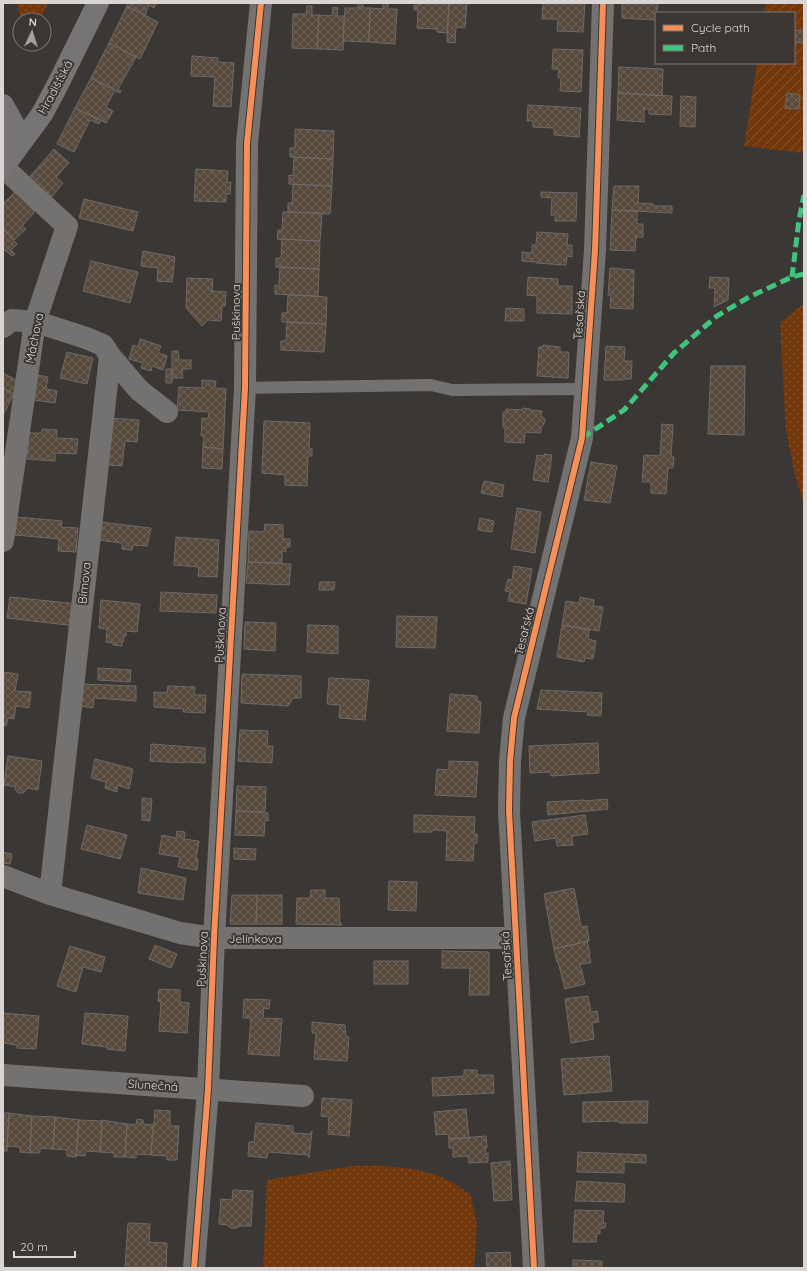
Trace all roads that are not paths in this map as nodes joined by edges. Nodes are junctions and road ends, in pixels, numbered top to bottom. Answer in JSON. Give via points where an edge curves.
{"nodes":[{"id":1,"x":98,"y":3,"type":"edge"},
{"id":2,"x":261,"y":3,"type":"edge"},
{"id":3,"x":603,"y":3,"type":"edge"},
{"id":4,"x":3,"y":105,"type":"edge"},
{"id":5,"x":3,"y":167,"type":"edge"},
{"id":6,"x":35,"y":322,"type":"junction"},
{"id":7,"x":3,"y":327,"type":"edge"},
{"id":8,"x":110,"y":356,"type":"junction"},
{"id":9,"x":245,"y":388,"type":"junction"},
{"id":10,"x":585,"y":389,"type":"junction"},
{"id":11,"x":167,"y":412,"type":"dead end"},
{"id":12,"x":3,"y":541,"type":"edge"},
{"id":13,"x":3,"y":876,"type":"edge"},
{"id":14,"x":50,"y":894,"type":"junction"},
{"id":15,"x":214,"y":938,"type":"junction"},
{"id":16,"x":516,"y":938,"type":"junction"},
{"id":17,"x":3,"y":1075,"type":"edge"},
{"id":18,"x":208,"y":1089,"type":"junction"},
{"id":19,"x":303,"y":1096,"type":"dead end"},
{"id":20,"x":194,"y":1268,"type":"edge"},
{"id":21,"x":534,"y":1268,"type":"edge"}],
"edges":[{"from":1,"to":5,"type":"main road","name":"Hradišťská","via":[[42,114]]},
{"from":2,"to":9,"type":"street","name":"Puškinova","via":[[248,143]]},
{"from":3,"to":10,"type":"street","name":"Tesařská","via":[[595,250]]},
{"from":4,"to":5,"type":"main road","via":[[14,125]]},
{"from":5,"to":6,"type":"street","name":"Máchova","via":[[67,226]]},
{"from":6,"to":7,"type":"street","via":[[12,320]]},
{"from":6,"to":8,"type":"street","via":[[103,345]]},
{"from":6,"to":12,"type":"street","name":"Máchova"},
{"from":8,"to":11,"type":"street","via":[[139,390]]},
{"from":8,"to":14,"type":"street","name":"Bímova"},
{"from":9,"to":10,"type":"lane","via":[[431,385],[452,390]]},
{"from":9,"to":15,"type":"street","name":"Puškinova"},
{"from":10,"to":16,"type":"street","name":"Tesařská","via":[[582,438],[514,718],[509,811]]},
{"from":13,"to":14,"type":"street","name":"Jelínkova"},
{"from":14,"to":15,"type":"street","name":"Jelínkova","via":[[180,933]]},
{"from":15,"to":16,"type":"street","name":"Jelínkova"},
{"from":15,"to":18,"type":"street","name":"Puškinova"},
{"from":16,"to":21,"type":"street","name":"Tesařská"},
{"from":17,"to":18,"type":"street","name":"Slunečná"},
{"from":18,"to":19,"type":"street","name":"Slunečná"},
{"from":18,"to":20,"type":"street","name":"Puškinova"}]}
